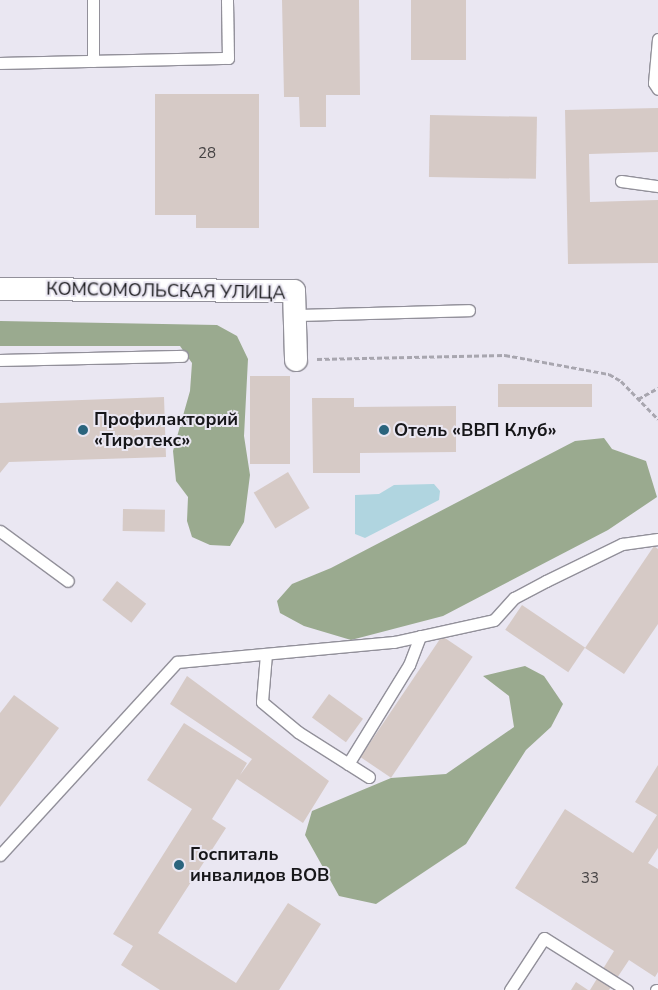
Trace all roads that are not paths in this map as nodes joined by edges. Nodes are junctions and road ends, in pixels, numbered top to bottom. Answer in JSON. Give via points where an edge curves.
{"nodes":[{"id":1,"x":93,"y":0,"type":"edge"},
{"id":2,"x":228,"y":0,"type":"edge"},
{"id":3,"x":658,"y":39,"type":"edge"},
{"id":4,"x":93,"y":61,"type":"junction"},
{"id":5,"x":0,"y":63,"type":"edge"},
{"id":6,"x":658,"y":89,"type":"edge"},
{"id":7,"x":621,"y":181,"type":"dead end"},
{"id":8,"x":658,"y":186,"type":"edge"},
{"id":9,"x":0,"y":290,"type":"edge"},
{"id":10,"x":469,"y":310,"type":"dead end"},
{"id":11,"x":295,"y":315,"type":"junction"},
{"id":12,"x":182,"y":356,"type":"dead end"},
{"id":13,"x":0,"y":360,"type":"edge"},
{"id":14,"x":296,"y":360,"type":"road end"},
{"id":15,"x":0,"y":531,"type":"edge"},
{"id":16,"x":658,"y":539,"type":"edge"},
{"id":17,"x":68,"y":581,"type":"dead end"},
{"id":18,"x":420,"y":636,"type":"junction"},
{"id":19,"x":266,"y":654,"type":"junction"},
{"id":20,"x":348,"y":764,"type":"junction"},
{"id":21,"x":369,"y":777,"type":"dead end"},
{"id":22,"x":0,"y":855,"type":"edge"},
{"id":23,"x":510,"y":990,"type":"edge"},
{"id":24,"x":627,"y":990,"type":"edge"}],
"edges":[{"from":1,"to":4,"type":"lane"},
{"from":2,"to":4,"type":"lane","via":[[228,58]]},
{"from":3,"to":6,"type":"lane","via":[[654,83]]},
{"from":4,"to":5,"type":"lane"},
{"from":7,"to":8,"type":"lane"},
{"from":9,"to":11,"type":"street","name":"КОМСОМОЛЬСКАЯ УЛИЦА","via":[[294,291]]},
{"from":10,"to":11,"type":"lane"},
{"from":11,"to":14,"type":"street","name":"КОМСОМОЛЬСКАЯ УЛИЦА"},
{"from":12,"to":13,"type":"lane"},
{"from":15,"to":17,"type":"lane"},
{"from":16,"to":18,"type":"lane","via":[[622,544],[514,598],[494,620]]},
{"from":18,"to":19,"type":"lane","via":[[394,642]]},
{"from":18,"to":20,"type":"lane","via":[[409,665]]},
{"from":19,"to":20,"type":"lane","via":[[262,702],[298,732]]},
{"from":19,"to":22,"type":"lane","via":[[177,662]]},
{"from":20,"to":21,"type":"lane"},
{"from":23,"to":24,"type":"lane","via":[[544,938]]}]}
